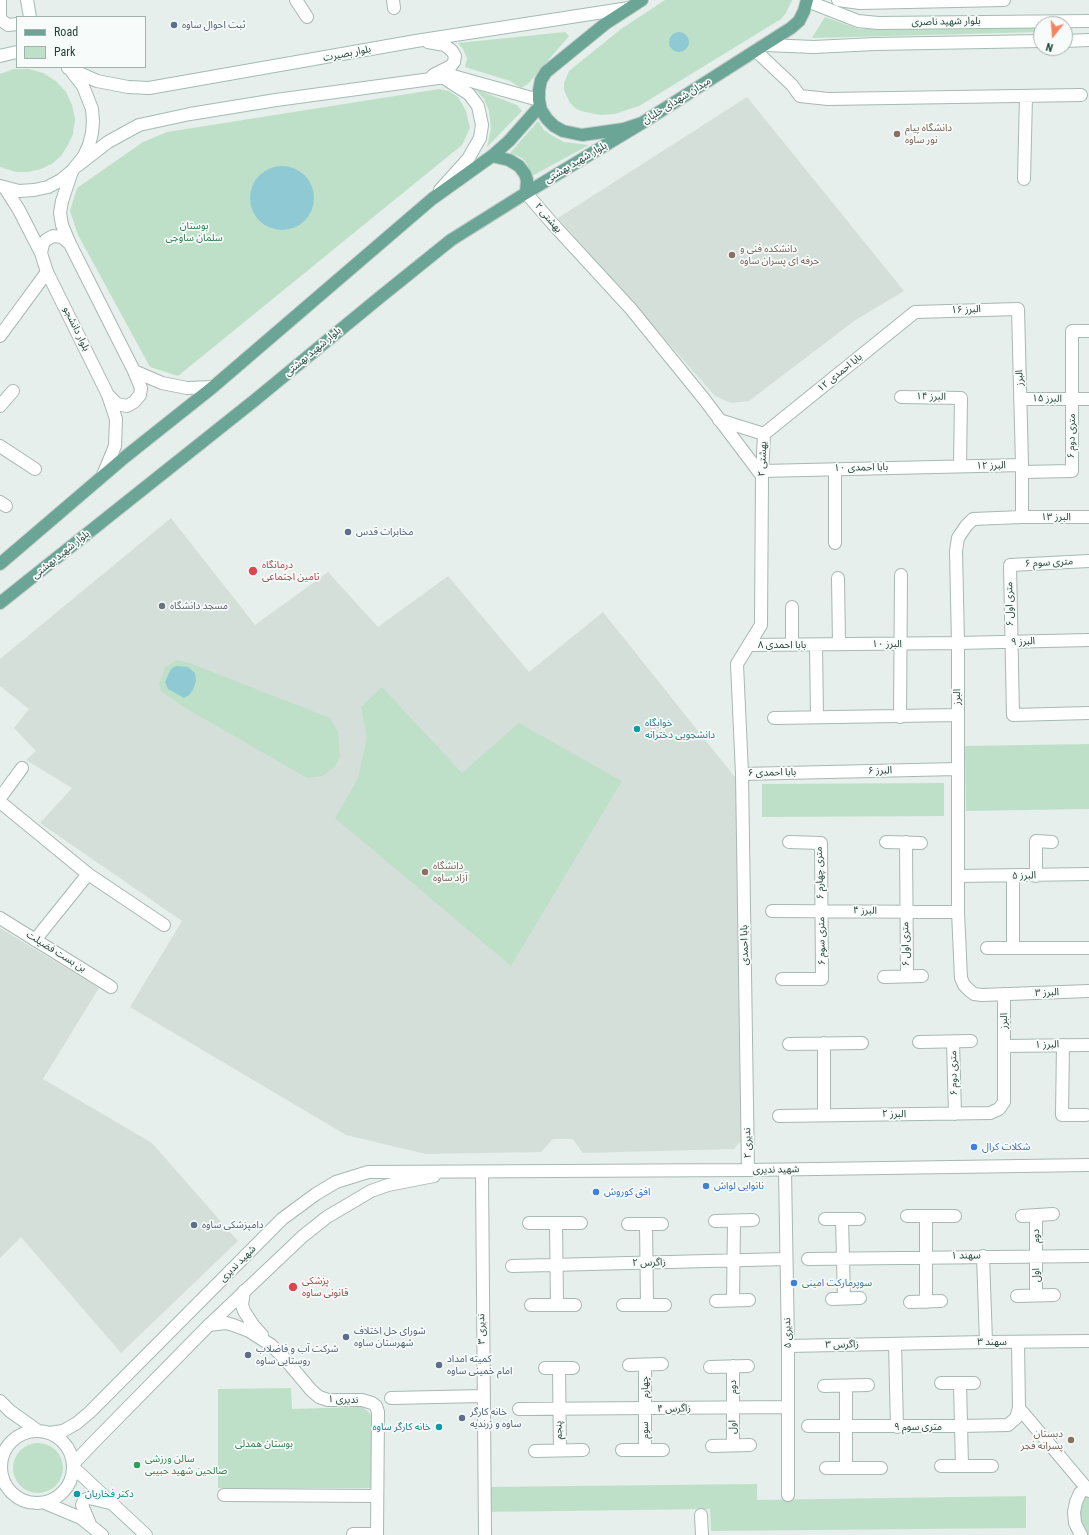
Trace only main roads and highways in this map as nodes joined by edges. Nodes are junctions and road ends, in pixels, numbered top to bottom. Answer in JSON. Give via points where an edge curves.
{"nodes":[{"id":1,"x":642,"y":0,"type":"edge"},
{"id":2,"x":807,"y":1,"type":"edge"},
{"id":3,"x":540,"y":103,"type":"junction"},
{"id":4,"x":642,"y":124,"type":"junction"},
{"id":5,"x":492,"y":156,"type":"junction"},
{"id":6,"x":526,"y":193,"type":"junction"},
{"id":7,"x":0,"y":564,"type":"edge"},
{"id":8,"x":0,"y":603,"type":"edge"}],
"edges":[{"from":1,"to":3,"type":"main road","via":[[605,24],[550,68],[541,80]]},
{"from":2,"to":4,"type":"main road","name":"میدان شهدای خلبان","via":[[804,11],[791,28]]},
{"from":3,"to":4,"type":"main road","name":"میدان شهدای خلبان","via":[[547,119],[554,126],[572,134],[592,134]]},
{"from":3,"to":5,"type":"main road","via":[[509,141]]},
{"from":4,"to":6,"type":"main road","name":"بلوار شهید بهشتی"},
{"from":5,"to":6,"type":"main road","via":[[509,160],[519,166],[527,180]]},
{"from":5,"to":7,"type":"main road","via":[[432,199],[213,387]]},
{"from":6,"to":8,"type":"main road","name":"بلوار شهید بهشتی","via":[[451,240]]}]}
